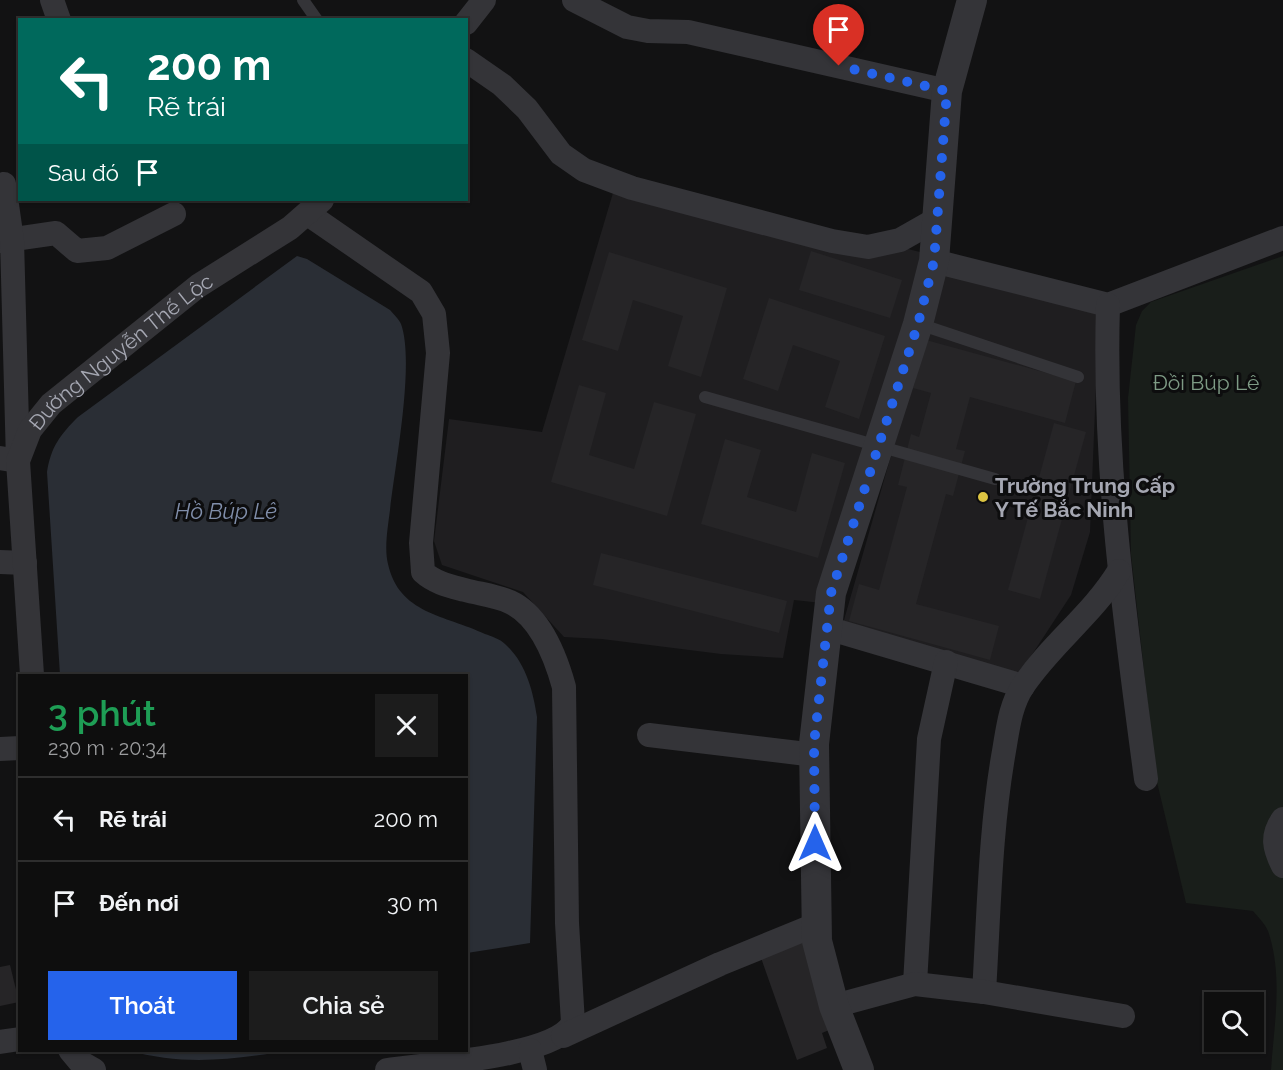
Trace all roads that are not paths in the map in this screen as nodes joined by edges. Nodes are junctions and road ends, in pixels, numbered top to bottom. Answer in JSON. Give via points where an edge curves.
{"nodes":[{"id":1,"x":52,"y":0,"type":"edge"},
{"id":2,"x":303,"y":0,"type":"edge"},
{"id":3,"x":484,"y":0,"type":"edge"},
{"id":4,"x":574,"y":0,"type":"edge"},
{"id":5,"x":972,"y":0,"type":"edge"},
{"id":6,"x":58,"y":18,"type":"edge"},
{"id":7,"x":316,"y":18,"type":"edge"},
{"id":8,"x":468,"y":20,"type":"edge"},
{"id":9,"x":468,"y":61,"type":"edge"},
{"id":10,"x":947,"y":91,"type":"junction"},
{"id":11,"x":4,"y":184,"type":"dead end"},
{"id":12,"x":315,"y":207,"type":"edge"},
{"id":13,"x":174,"y":214,"type":"dead end"},
{"id":14,"x":937,"y":219,"type":"junction"},
{"id":15,"x":1283,"y":238,"type":"edge"},
{"id":16,"x":6,"y":241,"type":"edge"},
{"id":17,"x":934,"y":261,"type":"junction"},
{"id":18,"x":1108,"y":305,"type":"junction"},
{"id":19,"x":918,"y":324,"type":"junction"},
{"id":20,"x":1078,"y":377,"type":"dead end"},
{"id":21,"x":705,"y":397,"type":"dead end"},
{"id":22,"x":877,"y":447,"type":"junction"},
{"id":23,"x":9,"y":460,"type":"edge"},
{"id":24,"x":995,"y":479,"type":"dead end"},
{"id":25,"x":0,"y":562,"type":"edge"},
{"id":26,"x":25,"y":563,"type":"junction"},
{"id":27,"x":1119,"y":571,"type":"junction"},
{"id":28,"x":827,"y":628,"type":"junction"},
{"id":29,"x":946,"y":662,"type":"junction"},
{"id":30,"x":32,"y":674,"type":"edge"},
{"id":31,"x":1023,"y":686,"type":"junction"},
{"id":32,"x":649,"y":735,"type":"dead end"},
{"id":33,"x":18,"y":748,"type":"edge"},
{"id":34,"x":0,"y":749,"type":"edge"},
{"id":35,"x":815,"y":755,"type":"junction"},
{"id":36,"x":1146,"y":779,"type":"dead end"},
{"id":37,"x":1283,"y":819,"type":"edge"},
{"id":38,"x":1283,"y":866,"type":"edge"},
{"id":39,"x":815,"y":925,"type":"junction"},
{"id":40,"x":915,"y":984,"type":"junction"},
{"id":41,"x":984,"y":992,"type":"junction"},
{"id":42,"x":834,"y":1006,"type":"junction"},
{"id":43,"x":1123,"y":1016,"type":"dead end"},
{"id":44,"x":563,"y":1036,"type":"junction"},
{"id":45,"x":18,"y":1039,"type":"edge"},
{"id":46,"x":0,"y":1042,"type":"edge"},
{"id":47,"x":72,"y":1052,"type":"edge"},
{"id":48,"x":533,"y":1060,"type":"edge"},
{"id":49,"x":94,"y":1070,"type":"edge"},
{"id":50,"x":387,"y":1070,"type":"edge"},
{"id":51,"x":859,"y":1070,"type":"edge"}],
"edges":[{"from":1,"to":6,"type":"street"},
{"from":2,"to":7,"type":"lane"},
{"from":3,"to":8,"type":"street"},
{"from":4,"to":10,"type":"street","via":[[627,27],[688,32]]},
{"from":5,"to":10,"type":"street"},
{"from":9,"to":14,"type":"street","via":[[527,109],[561,153],[584,170],[632,188],[832,242],[868,247],[900,240]]},
{"from":10,"to":14,"type":"street"},
{"from":11,"to":16,"type":"street"},
{"from":12,"to":23,"type":"street","name":"Đường Nguyễn Thế Lộc","via":[[198,286],[51,404]]},
{"from":12,"to":44,"type":"street","via":[[421,292],[434,314],[438,353],[422,521],[423,572],[438,582],[516,606],[544,638],[564,687],[567,923],[574,1017]]},
{"from":13,"to":16,"type":"street","via":[[106,248],[77,251],[56,233]]},
{"from":14,"to":17,"type":"street"},
{"from":15,"to":18,"type":"street"},
{"from":16,"to":23,"type":"street"},
{"from":17,"to":18,"type":"street"},
{"from":17,"to":19,"type":"street"},
{"from":18,"to":27,"type":"street","via":[[1105,386]]},
{"from":19,"to":20,"type":"lane"},
{"from":19,"to":22,"type":"street"},
{"from":21,"to":22,"type":"lane"},
{"from":22,"to":24,"type":"lane"},
{"from":22,"to":28,"type":"street","via":[[831,593]]},
{"from":23,"to":26,"type":"street","name":"Đường Nguyễn Thế Lộc"},
{"from":25,"to":26,"type":"street"},
{"from":26,"to":30,"type":"street","name":"Đường Nguyễn Thế Lộc"},
{"from":27,"to":31,"type":"street","via":[[1105,594]]},
{"from":27,"to":36,"type":"street"},
{"from":28,"to":29,"type":"street"},
{"from":28,"to":35,"type":"street"},
{"from":29,"to":31,"type":"street"},
{"from":29,"to":40,"type":"street","via":[[929,740]]},
{"from":31,"to":41,"type":"street","via":[[1012,707],[1001,766]]},
{"from":32,"to":35,"type":"street"},
{"from":33,"to":34,"type":"street"},
{"from":35,"to":39,"type":"street"},
{"from":37,"to":38,"type":"street","via":[[1274,846]]},
{"from":39,"to":42,"type":"street"},
{"from":39,"to":44,"type":"street"},
{"from":40,"to":41,"type":"street"},
{"from":40,"to":42,"type":"street"},
{"from":41,"to":43,"type":"street"},
{"from":42,"to":51,"type":"street"},
{"from":44,"to":48,"type":"street"},
{"from":45,"to":46,"type":"street"},
{"from":47,"to":49,"type":"street"},
{"from":48,"to":50,"type":"street"}]}
